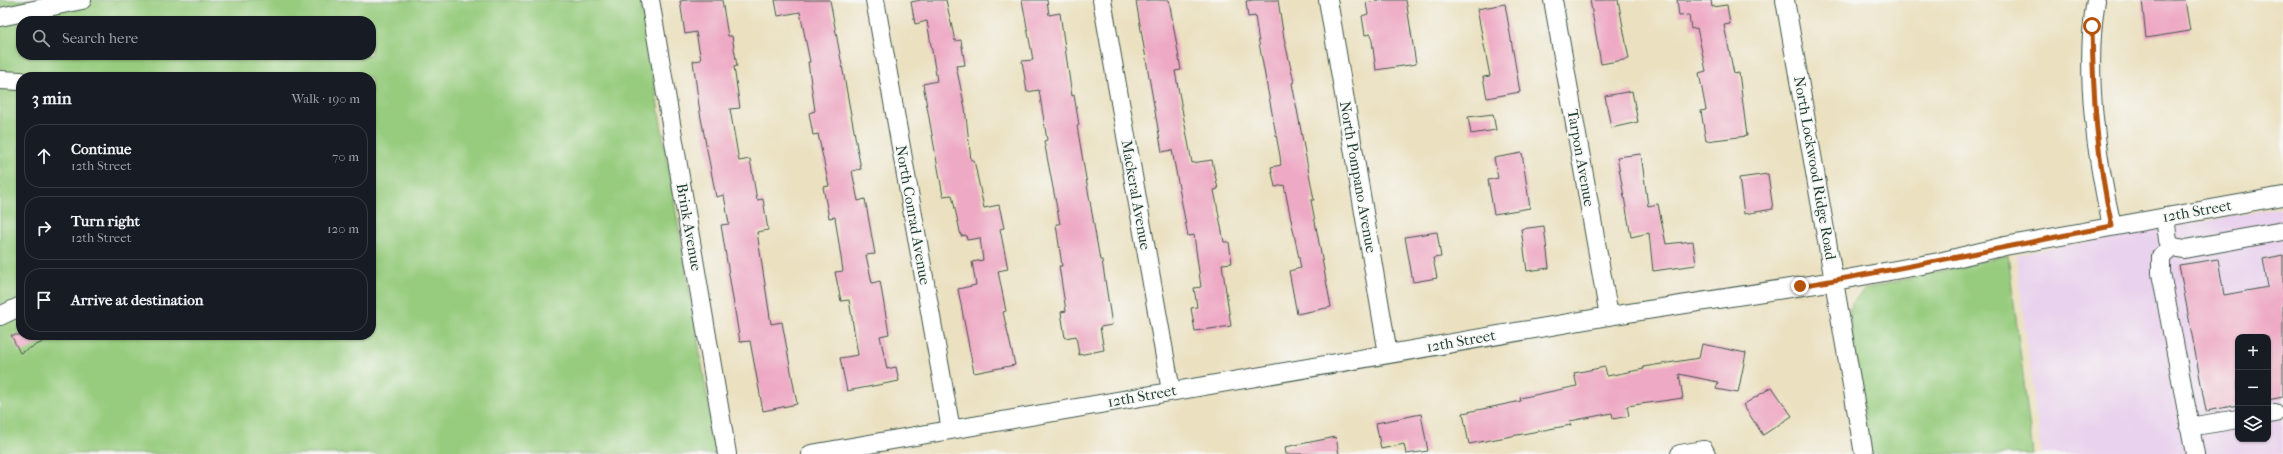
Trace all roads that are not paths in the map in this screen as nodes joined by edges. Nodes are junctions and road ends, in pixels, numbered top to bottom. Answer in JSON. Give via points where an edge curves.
{"nodes":[{"id":1,"x":82,"y":0,"type":"edge"},
{"id":2,"x":650,"y":0,"type":"edge"},
{"id":3,"x":875,"y":0,"type":"edge"},
{"id":4,"x":1102,"y":0,"type":"edge"},
{"id":5,"x":1328,"y":0,"type":"edge"},
{"id":6,"x":1553,"y":0,"type":"edge"},
{"id":7,"x":1785,"y":0,"type":"edge"},
{"id":8,"x":2096,"y":0,"type":"edge"},
{"id":9,"x":0,"y":17,"type":"edge"},
{"id":10,"x":0,"y":80,"type":"edge"},
{"id":11,"x":16,"y":81,"type":"edge"},
{"id":12,"x":2283,"y":196,"type":"edge"},
{"id":13,"x":2165,"y":217,"type":"junction"},
{"id":14,"x":2112,"y":226,"type":"junction"},
{"id":15,"x":2283,"y":231,"type":"edge"},
{"id":16,"x":2172,"y":247,"type":"junction"},
{"id":17,"x":1835,"y":281,"type":"junction"},
{"id":18,"x":16,"y":308,"type":"edge"},
{"id":19,"x":0,"y":316,"type":"edge"},
{"id":20,"x":1609,"y":316,"type":"junction"},
{"id":21,"x":1388,"y":354,"type":"junction"},
{"id":22,"x":1171,"y":391,"type":"junction"},
{"id":23,"x":2235,"y":419,"type":"edge"},
{"id":24,"x":2189,"y":427,"type":"junction"},
{"id":25,"x":951,"y":430,"type":"junction"},
{"id":26,"x":1705,"y":452,"type":"edge"},
{"id":27,"x":727,"y":454,"type":"edge"},
{"id":28,"x":810,"y":454,"type":"edge"},
{"id":29,"x":1680,"y":454,"type":"edge"},
{"id":30,"x":1864,"y":454,"type":"edge"},
{"id":31,"x":2195,"y":454,"type":"edge"}],
"edges":[{"from":1,"to":9,"type":"street"},
{"from":2,"to":27,"type":"street","name":"Brink Avenue"},
{"from":3,"to":25,"type":"street","name":"North Conrad Avenue"},
{"from":4,"to":22,"type":"street","name":"Mackeral Avenue"},
{"from":5,"to":21,"type":"street","name":"North Pompano Avenue"},
{"from":6,"to":20,"type":"street","name":"Tarpon Avenue"},
{"from":7,"to":17,"type":"street","name":"North Lockwood Ridge Road"},
{"from":8,"to":14,"type":"street","via":[[2092,26],[2094,108],[2103,186]]},
{"from":10,"to":11,"type":"street"},
{"from":12,"to":13,"type":"street","name":"12th Street"},
{"from":13,"to":14,"type":"street","name":"12th Street"},
{"from":13,"to":16,"type":"street","via":[[2168,240]]},
{"from":14,"to":17,"type":"street","name":"12th Street"},
{"from":15,"to":16,"type":"street","via":[[2185,249]]},
{"from":16,"to":24,"type":"street","via":[[2160,257],[2161,273]]},
{"from":17,"to":20,"type":"street","name":"12th Street"},
{"from":17,"to":30,"type":"street","name":"North Lockwood Ridge Road"},
{"from":18,"to":19,"type":"street"},
{"from":20,"to":21,"type":"street","name":"12th Street"},
{"from":21,"to":22,"type":"street","name":"12th Street"},
{"from":22,"to":25,"type":"street","name":"12th Street"},
{"from":23,"to":24,"type":"street"},
{"from":24,"to":31,"type":"street"},
{"from":25,"to":28,"type":"street","name":"12th Street"},
{"from":26,"to":29,"type":"street"}]}
